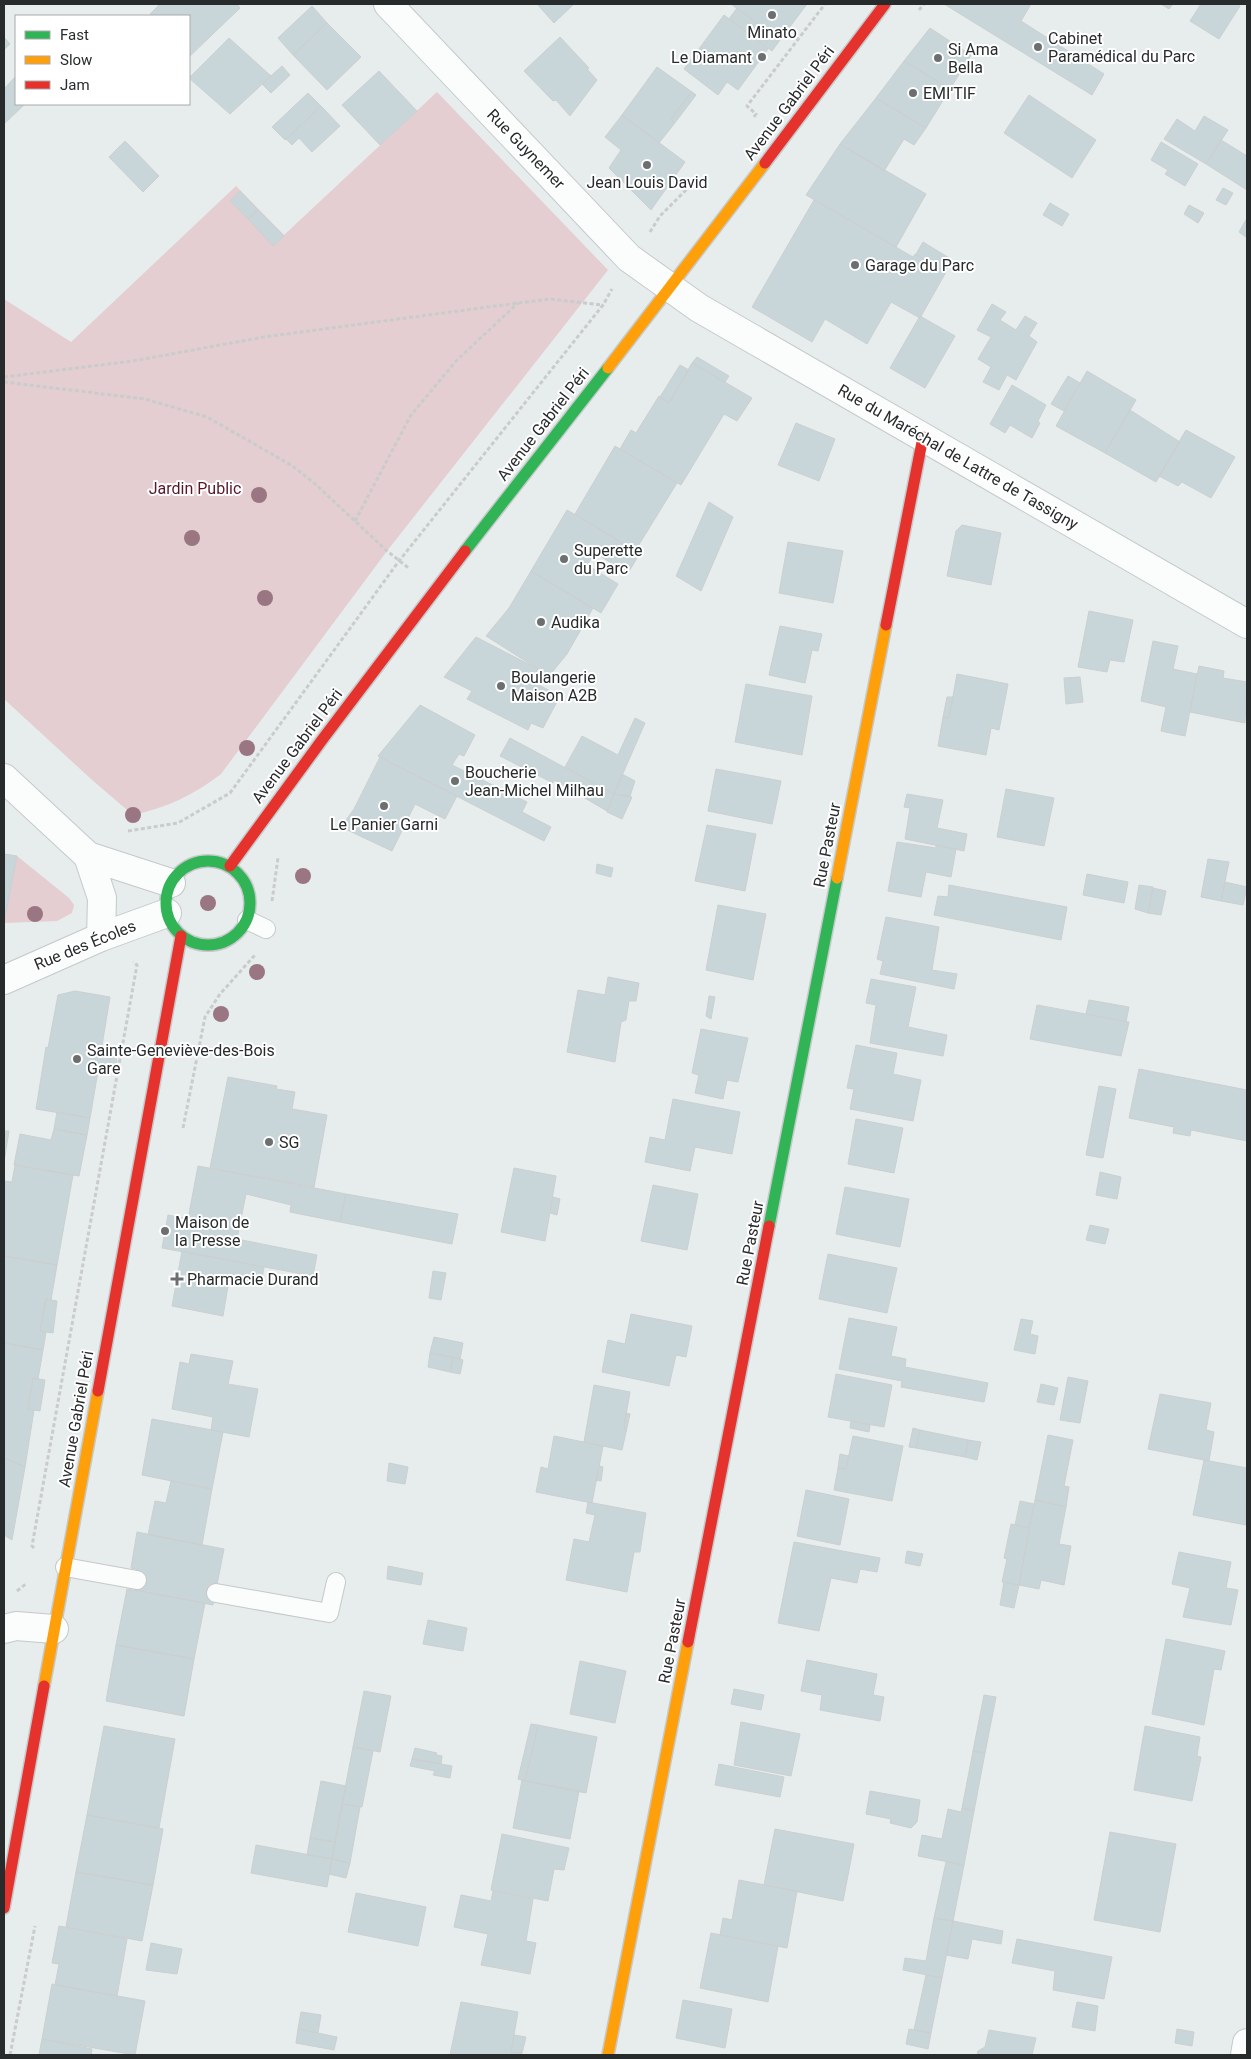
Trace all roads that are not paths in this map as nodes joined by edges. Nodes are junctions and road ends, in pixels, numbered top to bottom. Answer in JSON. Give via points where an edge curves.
{"nodes":[{"id":1,"x":388,"y":4,"type":"edge"},
{"id":2,"x":885,"y":4,"type":"edge"},
{"id":3,"x":670,"y":287,"type":"junction"},
{"id":4,"x":923,"y":437,"type":"junction"},
{"id":5,"x":1247,"y":624,"type":"edge"},
{"id":6,"x":4,"y":778,"type":"edge"},
{"id":7,"x":88,"y":856,"type":"junction"},
{"id":8,"x":230,"y":866,"type":"junction"},
{"id":9,"x":171,"y":883,"type":"junction"},
{"id":10,"x":167,"y":913,"type":"junction"},
{"id":11,"x":247,"y":920,"type":"junction"},
{"id":12,"x":266,"y":929,"type":"road end"},
{"id":13,"x":181,"y":936,"type":"junction"},
{"id":14,"x":102,"y":937,"type":"junction"},
{"id":15,"x":4,"y":980,"type":"edge"},
{"id":16,"x":65,"y":1567,"type":"junction"},
{"id":17,"x":137,"y":1580,"type":"dead end"},
{"id":18,"x":336,"y":1582,"type":"dead end"},
{"id":19,"x":216,"y":1593,"type":"dead end"},
{"id":20,"x":6,"y":1628,"type":"edge"},
{"id":21,"x":54,"y":1629,"type":"junction"},
{"id":22,"x":4,"y":1908,"type":"edge"},
{"id":23,"x":1247,"y":2043,"type":"edge"},
{"id":24,"x":608,"y":2055,"type":"edge"},
{"id":25,"x":1245,"y":2055,"type":"edge"}],
"edges":[{"from":1,"to":3,"type":"street","name":"Rue Guynemer","via":[[629,258]]},
{"from":2,"to":3,"type":"street","name":"Avenue Gabriel Péri"},
{"from":3,"to":4,"type":"street","name":"Rue du Maréchal de Lattre de Tassigny","via":[[698,308]]},
{"from":3,"to":8,"type":"street","name":"Avenue Gabriel Péri","via":[[438,587]]},
{"from":4,"to":5,"type":"street","name":"Rue du Maréchal de Lattre de Tassigny"},
{"from":4,"to":24,"type":"street","name":"Rue Pasteur"},
{"from":6,"to":7,"type":"street"},
{"from":7,"to":9,"type":"street"},
{"from":7,"to":14,"type":"street","via":[[102,898]]},
{"from":8,"to":9,"type":"street","via":[[203,860],[190,864]]},
{"from":8,"to":11,"type":"street","via":[[247,884],[250,902]]},
{"from":9,"to":10,"type":"street","via":[[167,893]]},
{"from":10,"to":13,"type":"street"},
{"from":10,"to":14,"type":"street","name":"Rue des Écoles"},
{"from":11,"to":12,"type":"lane"},
{"from":11,"to":13,"type":"street","via":[[240,931],[218,944],[199,944]]},
{"from":13,"to":16,"type":"street","name":"Avenue Gabriel Péri"},
{"from":14,"to":15,"type":"street","name":"Rue des Écoles"},
{"from":16,"to":17,"type":"lane"},
{"from":16,"to":21,"type":"street","name":"Avenue Gabriel Péri"},
{"from":18,"to":19,"type":"lane","via":[[329,1613]]},
{"from":20,"to":21,"type":"street"},
{"from":21,"to":22,"type":"street","name":"Avenue Gabriel Péri"},
{"from":23,"to":25,"type":"street"}]}
